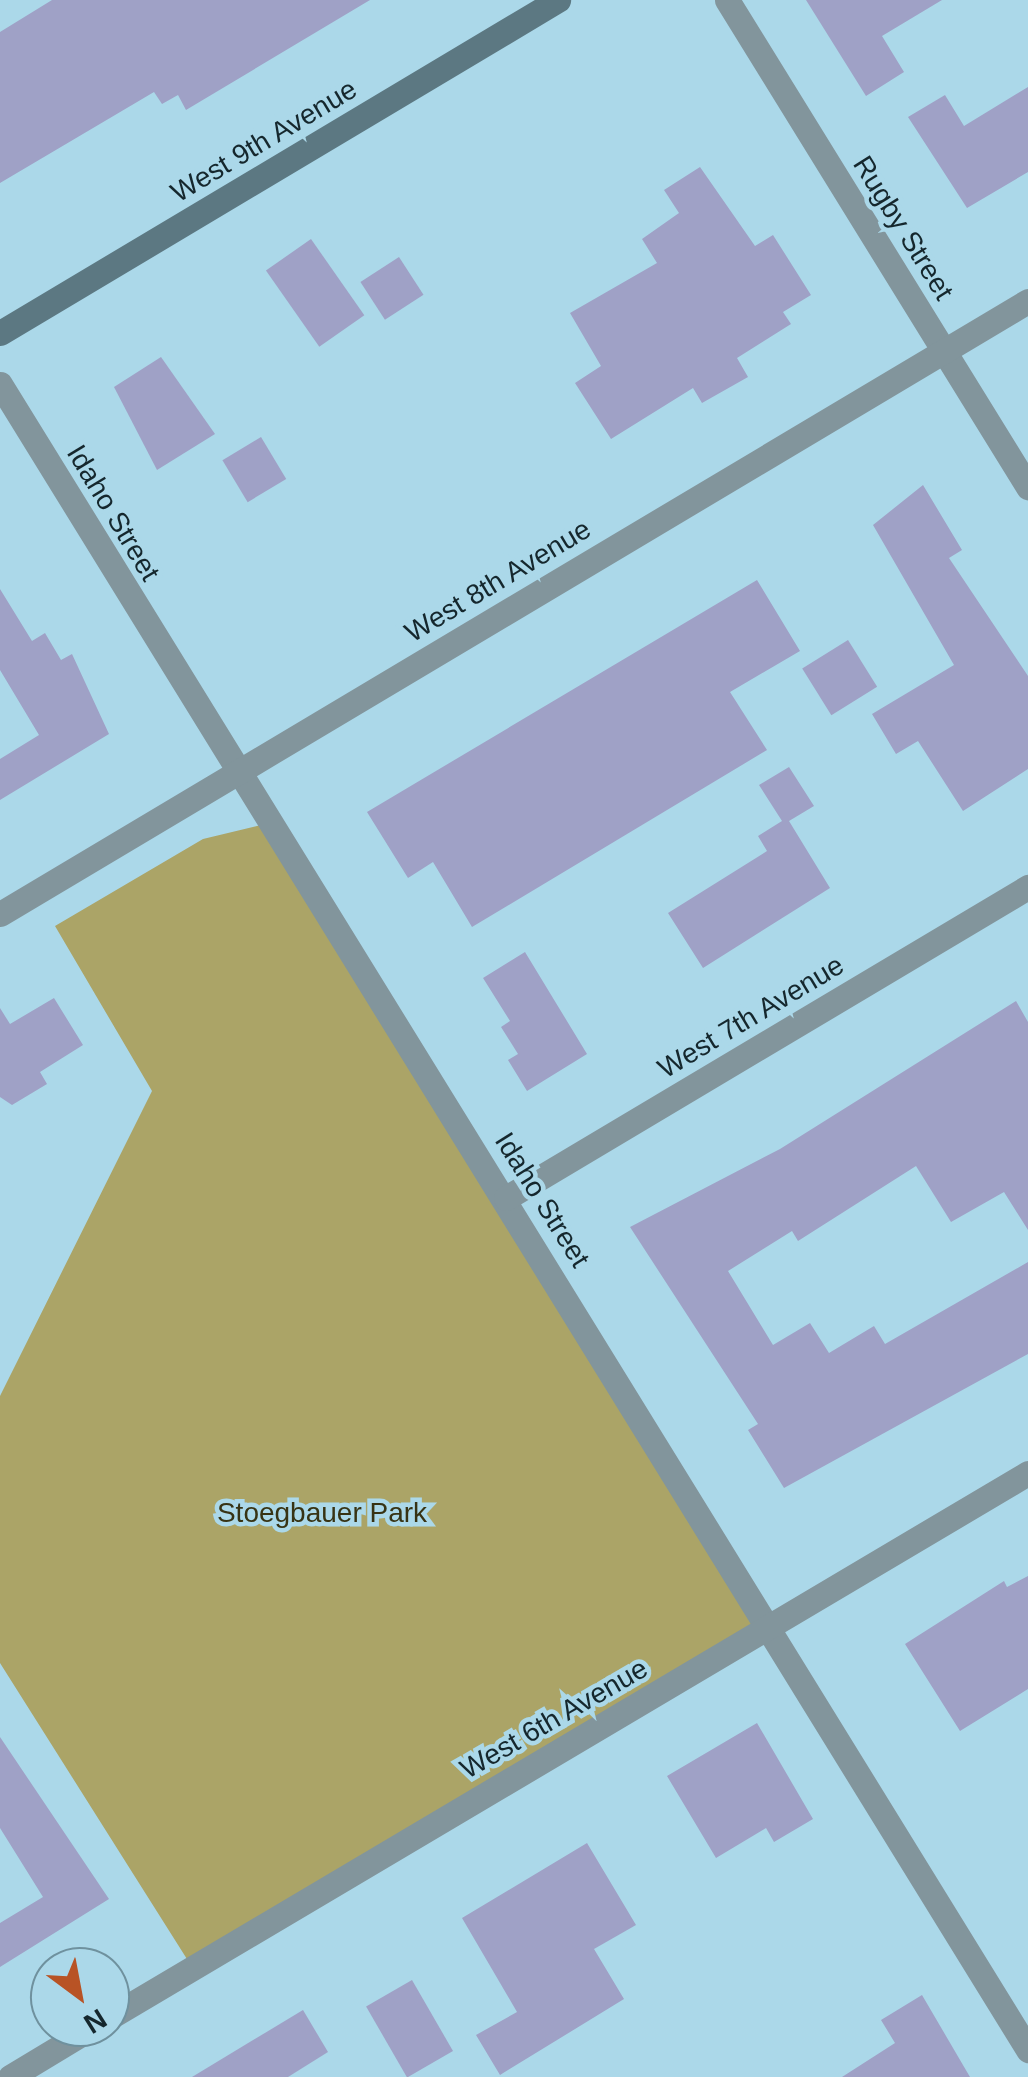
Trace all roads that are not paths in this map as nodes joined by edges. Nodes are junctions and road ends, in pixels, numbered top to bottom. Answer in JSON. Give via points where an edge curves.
{"nodes":[{"id":1,"x":558,"y":0,"type":"edge"},
{"id":2,"x":727,"y":0,"type":"edge"},
{"id":3,"x":1028,"y":302,"type":"edge"},
{"id":4,"x":0,"y":333,"type":"edge"},
{"id":5,"x":944,"y":350,"type":"junction"},
{"id":6,"x":0,"y":384,"type":"edge"},
{"id":7,"x":1028,"y":487,"type":"edge"},
{"id":8,"x":236,"y":772,"type":"junction"},
{"id":9,"x":1028,"y":887,"type":"edge"},
{"id":10,"x":0,"y":914,"type":"edge"},
{"id":11,"x":506,"y":1198,"type":"junction"},
{"id":12,"x":1028,"y":1473,"type":"edge"},
{"id":13,"x":770,"y":1626,"type":"junction"},
{"id":14,"x":130,"y":2004,"type":"edge"},
{"id":15,"x":60,"y":2047,"type":"edge"},
{"id":16,"x":1028,"y":2050,"type":"edge"},
{"id":17,"x":10,"y":2077,"type":"edge"}],
"edges":[{"from":1,"to":4,"type":"main road","name":"West 9th Avenue"},
{"from":2,"to":5,"type":"street","name":"Rugby Street"},
{"from":3,"to":5,"type":"street","name":"West 8th Avenue"},
{"from":5,"to":7,"type":"street","name":"Rugby Street"},
{"from":5,"to":8,"type":"street","name":"West 8th Avenue"},
{"from":6,"to":8,"type":"street","name":"Idaho Street"},
{"from":8,"to":10,"type":"street","name":"West 8th Avenue"},
{"from":8,"to":11,"type":"street","name":"Idaho Street"},
{"from":9,"to":11,"type":"street","name":"West 7th Avenue"},
{"from":11,"to":13,"type":"street","name":"Idaho Street"},
{"from":12,"to":13,"type":"street","name":"West 6th Avenue"},
{"from":13,"to":14,"type":"street","name":"West 6th Avenue"},
{"from":13,"to":16,"type":"street","name":"Idaho Street"},
{"from":15,"to":17,"type":"street"}]}
